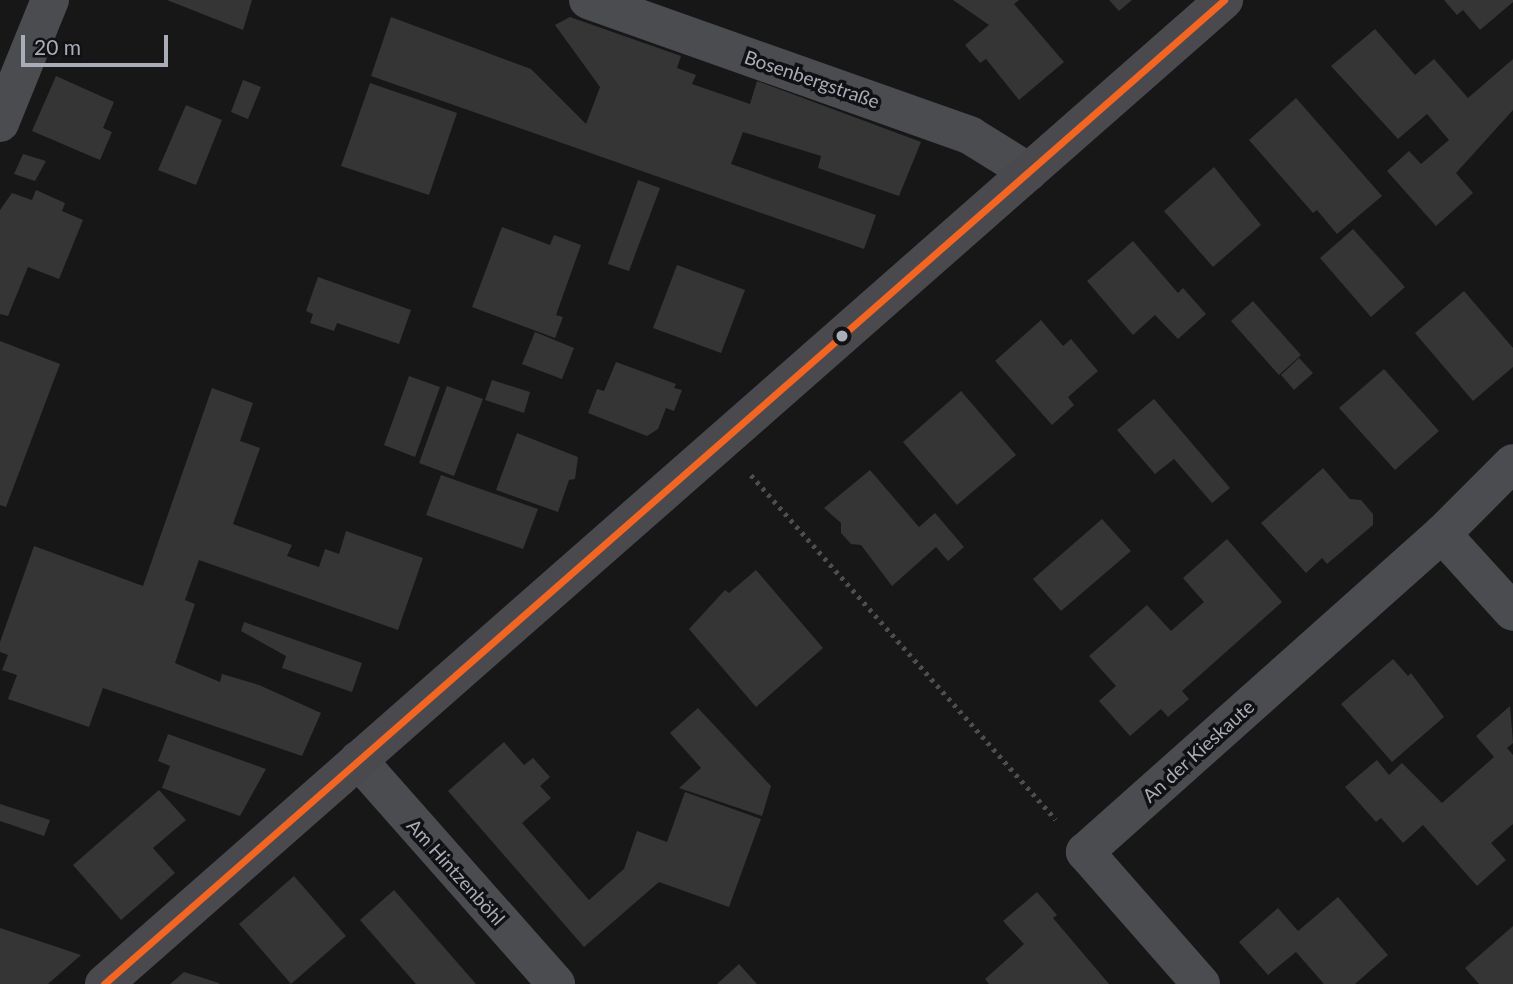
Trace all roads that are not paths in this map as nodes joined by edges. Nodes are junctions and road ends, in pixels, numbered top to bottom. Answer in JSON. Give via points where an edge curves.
{"nodes":[{"id":1,"x":50,"y":0,"type":"edge"},
{"id":2,"x":588,"y":0,"type":"edge"},
{"id":3,"x":1224,"y":0,"type":"edge"},
{"id":4,"x":0,"y":123,"type":"edge"},
{"id":5,"x":1029,"y":172,"type":"junction"},
{"id":6,"x":1513,"y":463,"type":"edge"},
{"id":7,"x":1442,"y":534,"type":"junction"},
{"id":8,"x":1513,"y":612,"type":"edge"},
{"id":9,"x":358,"y":760,"type":"junction"},
{"id":10,"x":104,"y":984,"type":"edge"},
{"id":11,"x":556,"y":984,"type":"edge"},
{"id":12,"x":1201,"y":984,"type":"edge"}],
"edges":[{"from":1,"to":4,"type":"street"},
{"from":2,"to":5,"type":"street","name":"Bosenbergstraße","via":[[971,136]]},
{"from":3,"to":5,"type":"street"},
{"from":5,"to":9,"type":"street"},
{"from":6,"to":7,"type":"street","name":"An der Kieskaute"},
{"from":7,"to":8,"type":"street"},
{"from":7,"to":12,"type":"street","name":"An der Kieskaute","via":[[1085,852]]},
{"from":9,"to":10,"type":"street"},
{"from":9,"to":11,"type":"street","name":"Am Hintzenböhl"}]}
